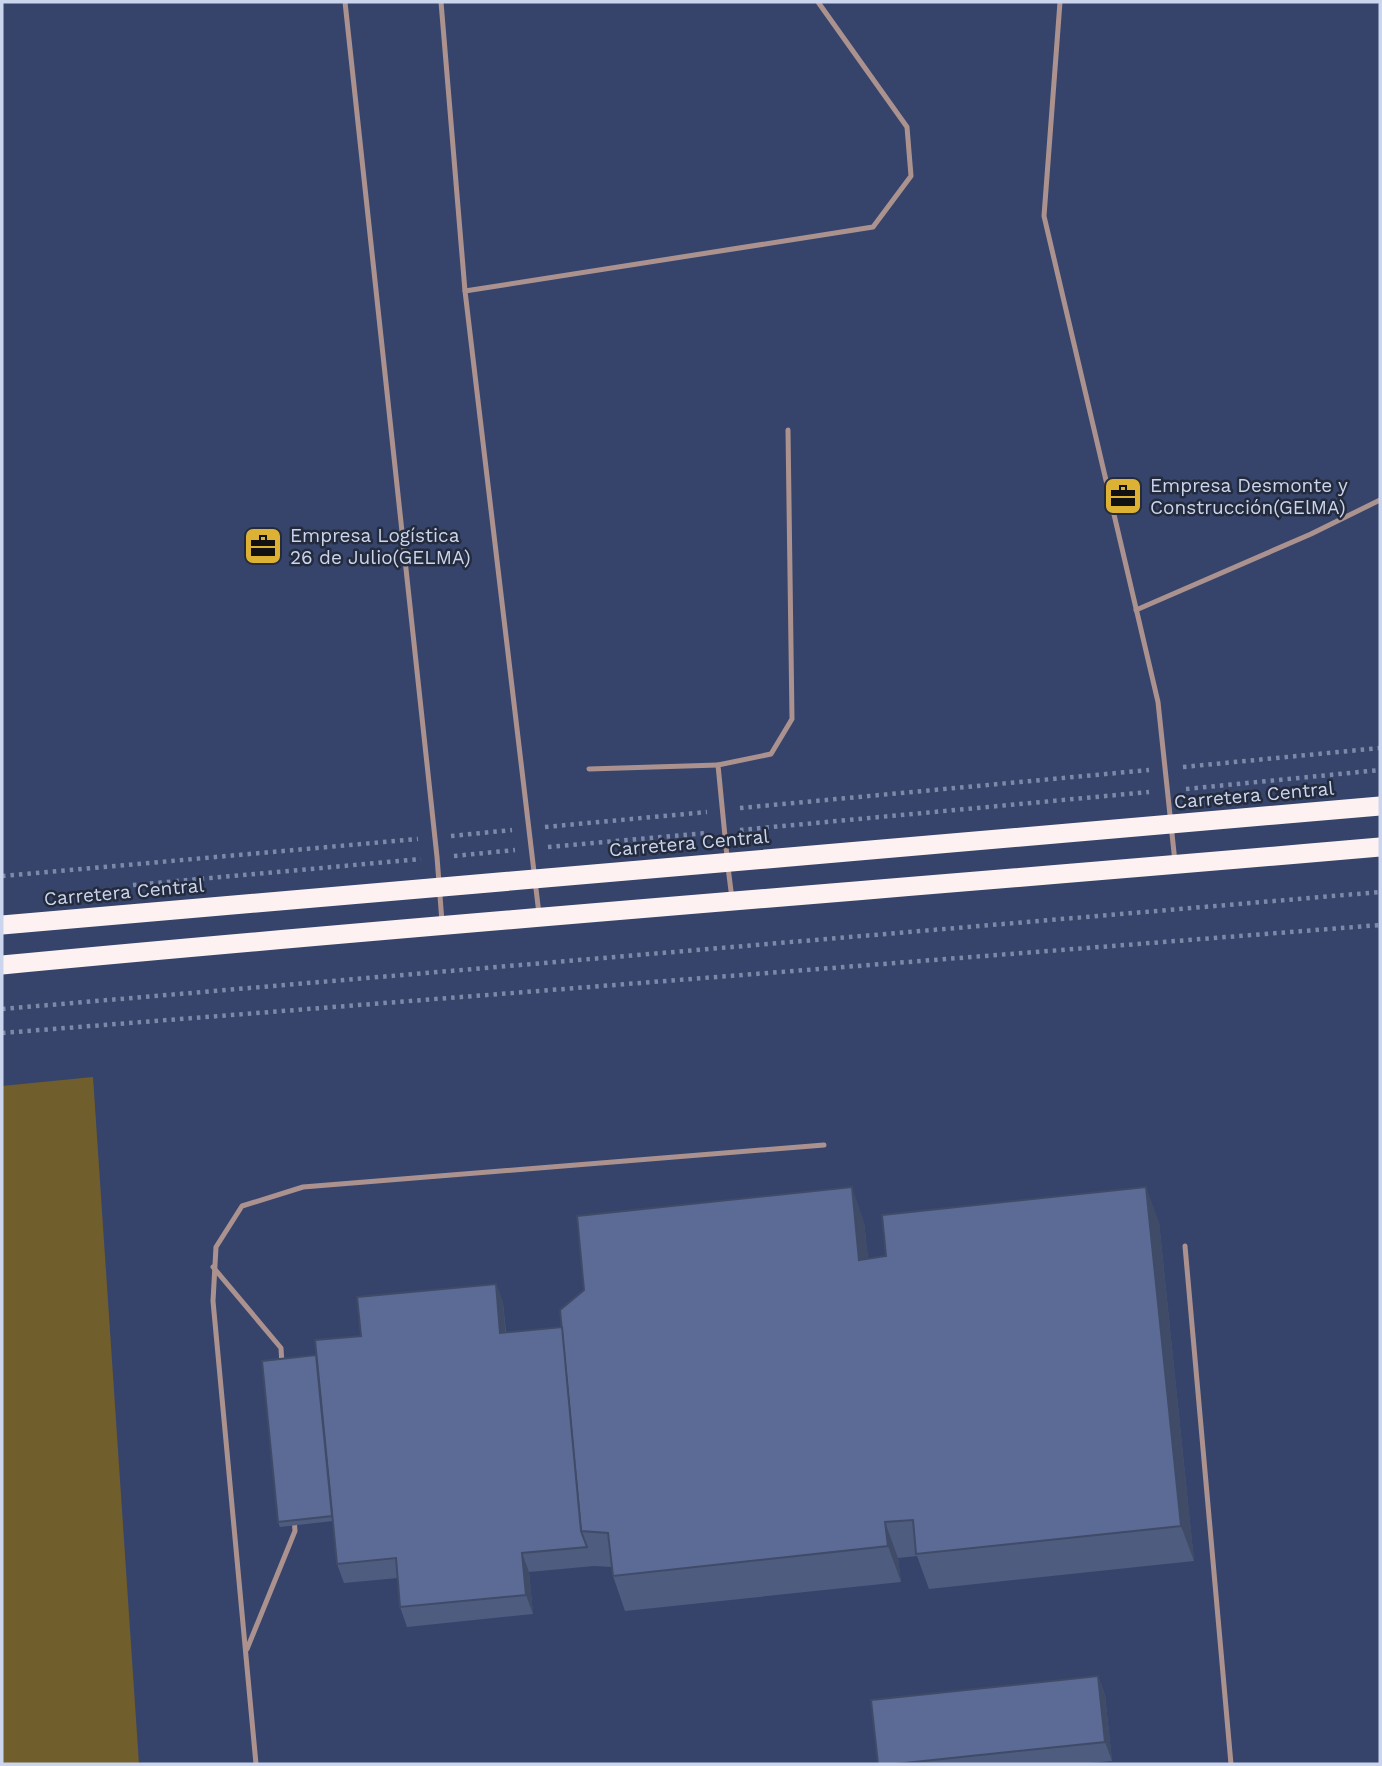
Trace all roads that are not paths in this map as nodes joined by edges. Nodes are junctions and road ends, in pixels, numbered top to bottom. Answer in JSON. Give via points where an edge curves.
{"nodes":[{"id":1,"x":345,"y":2,"type":"edge"},
{"id":2,"x":441,"y":2,"type":"edge"},
{"id":3,"x":818,"y":2,"type":"edge"},
{"id":4,"x":1060,"y":2,"type":"edge"},
{"id":5,"x":465,"y":291,"type":"junction"},
{"id":6,"x":788,"y":430,"type":"dead end"},
{"id":7,"x":1380,"y":500,"type":"edge"},
{"id":8,"x":1136,"y":610,"type":"junction"},
{"id":9,"x":718,"y":765,"type":"junction"},
{"id":10,"x":589,"y":769,"type":"dead end"},
{"id":11,"x":1380,"y":806,"type":"edge"},
{"id":12,"x":1171,"y":825,"type":"junction"},
{"id":13,"x":1380,"y":847,"type":"edge"},
{"id":14,"x":727,"y":862,"type":"junction"},
{"id":15,"x":1175,"y":865,"type":"junction"},
{"id":16,"x":535,"y":879,"type":"junction"},
{"id":17,"x":440,"y":887,"type":"junction"},
{"id":18,"x":733,"y":902,"type":"junction"},
{"id":19,"x":540,"y":917,"type":"junction"},
{"id":20,"x":2,"y":925,"type":"edge"},
{"id":21,"x":442,"y":925,"type":"junction"},
{"id":22,"x":2,"y":965,"type":"edge"},
{"id":23,"x":824,"y":1145,"type":"dead end"},
{"id":24,"x":1185,"y":1246,"type":"dead end"},
{"id":25,"x":213,"y":1266,"type":"junction"},
{"id":26,"x":283,"y":1374,"type":"edge"},
{"id":27,"x":293,"y":1505,"type":"edge"},
{"id":28,"x":246,"y":1652,"type":"junction"},
{"id":29,"x":256,"y":1764,"type":"edge"},
{"id":30,"x":1231,"y":1764,"type":"edge"}],
"edges":[{"from":1,"to":17,"type":"lane"},
{"from":2,"to":5,"type":"lane"},
{"from":3,"to":5,"type":"lane","via":[[907,127],[911,176],[873,227]]},
{"from":4,"to":8,"type":"lane","via":[[1044,216]]},
{"from":5,"to":16,"type":"lane"},
{"from":6,"to":9,"type":"lane","via":[[792,719],[771,754]]},
{"from":7,"to":8,"type":"lane"},
{"from":8,"to":12,"type":"lane","via":[[1158,702]]},
{"from":9,"to":10,"type":"lane"},
{"from":9,"to":14,"type":"lane"},
{"from":11,"to":12,"type":"highway","name":"Carretera Central"},
{"from":12,"to":14,"type":"highway","name":"Carretera Central"},
{"from":12,"to":15,"type":"lane"},
{"from":13,"to":15,"type":"highway"},
{"from":14,"to":16,"type":"highway","name":"Carretera Central"},
{"from":14,"to":18,"type":"lane"},
{"from":15,"to":18,"type":"highway"},
{"from":16,"to":17,"type":"highway","name":"Carretera Central"},
{"from":16,"to":19,"type":"lane"},
{"from":17,"to":20,"type":"highway","name":"Carretera Central"},
{"from":17,"to":21,"type":"lane"},
{"from":18,"to":19,"type":"highway"},
{"from":19,"to":21,"type":"highway"},
{"from":21,"to":22,"type":"highway"},
{"from":23,"to":25,"type":"lane","via":[[303,1187],[242,1206],[216,1247]]},
{"from":24,"to":30,"type":"lane"},
{"from":25,"to":26,"type":"lane","via":[[281,1348]]},
{"from":25,"to":28,"type":"lane"},
{"from":27,"to":28,"type":"lane","via":[[295,1531]]},
{"from":28,"to":29,"type":"lane"}]}
